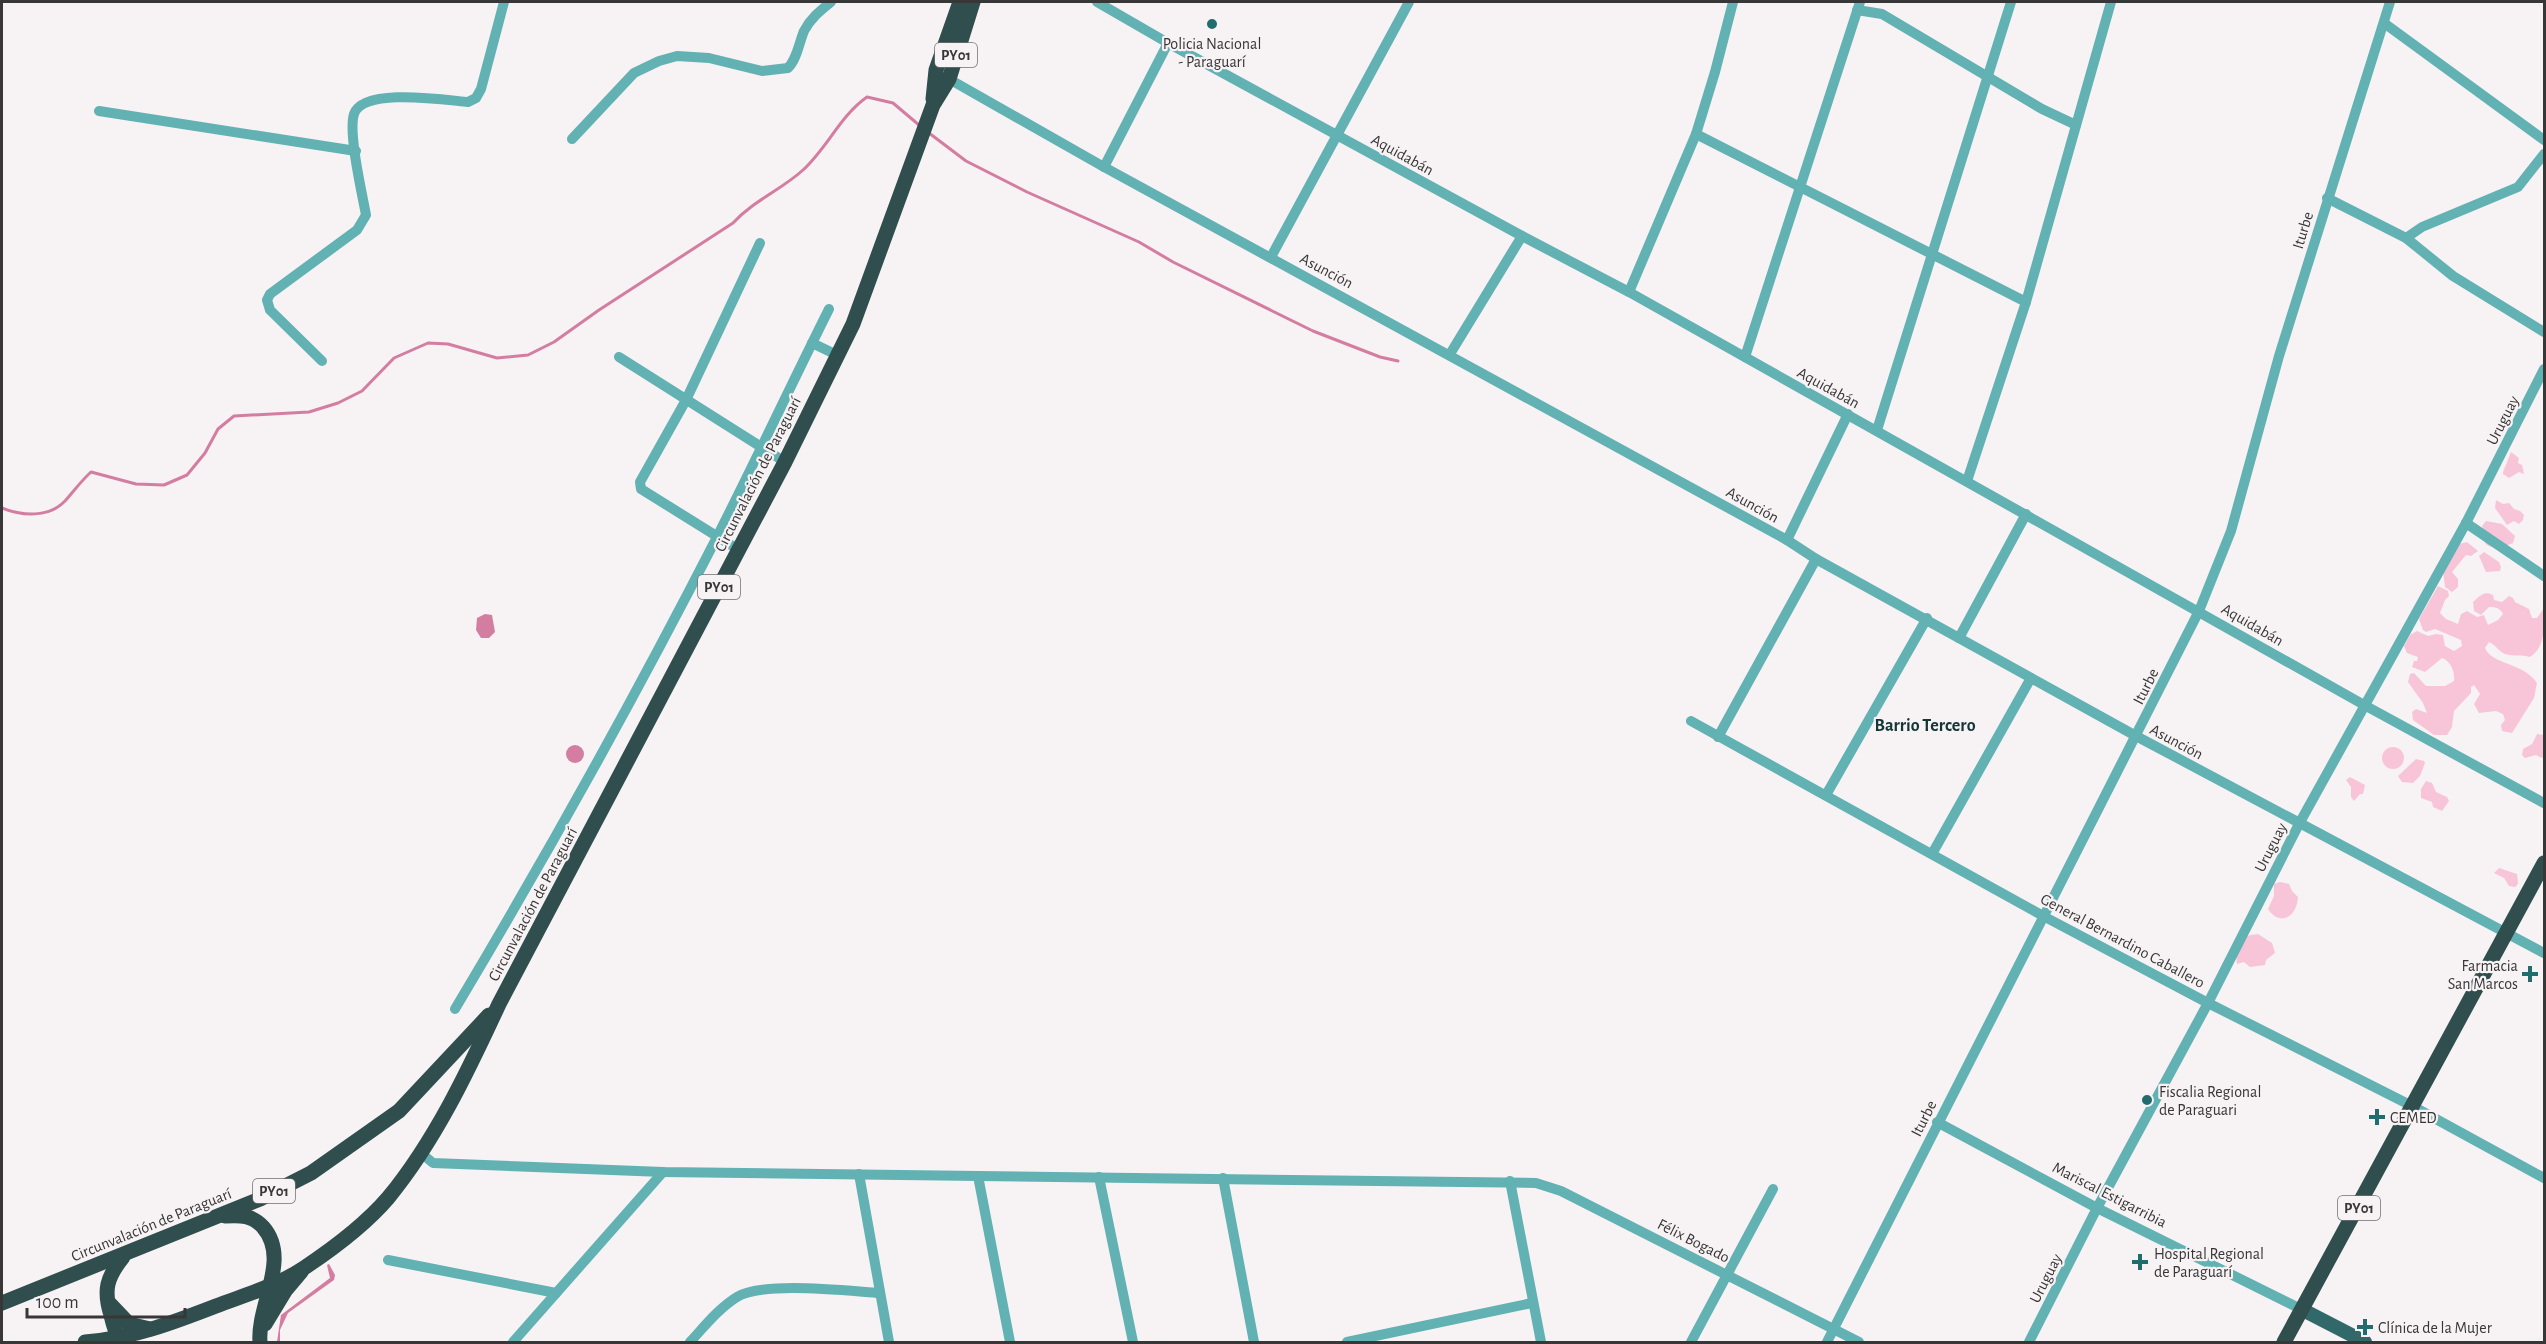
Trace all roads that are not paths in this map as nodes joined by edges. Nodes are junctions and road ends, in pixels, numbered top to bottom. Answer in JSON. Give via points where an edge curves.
{"nodes":[{"id":1,"x":504,"y":2,"type":"edge"},
{"id":2,"x":831,"y":2,"type":"edge"},
{"id":3,"x":960,"y":2,"type":"edge"},
{"id":4,"x":973,"y":2,"type":"edge"},
{"id":5,"x":1097,"y":2,"type":"edge"},
{"id":6,"x":1409,"y":2,"type":"edge"},
{"id":7,"x":1733,"y":2,"type":"edge"},
{"id":8,"x":2011,"y":2,"type":"edge"},
{"id":9,"x":2111,"y":2,"type":"edge"},
{"id":10,"x":2390,"y":2,"type":"edge"},
{"id":11,"x":1859,"y":6,"type":"edge"},
{"id":12,"x":2384,"y":23,"type":"junction"},
{"id":13,"x":1168,"y":43,"type":"junction"},
{"id":14,"x":1987,"y":77,"type":"junction"},
{"id":15,"x":949,"y":79,"type":"junction"},
{"id":16,"x":933,"y":105,"type":"junction"},
{"id":17,"x":99,"y":111,"type":"dead end"},
{"id":18,"x":2076,"y":125,"type":"junction"},
{"id":19,"x":1696,"y":134,"type":"junction"},
{"id":20,"x":1337,"y":135,"type":"junction"},
{"id":21,"x":572,"y":139,"type":"dead end"},
{"id":22,"x":2544,"y":140,"type":"edge"},
{"id":23,"x":356,"y":151,"type":"junction"},
{"id":24,"x":2544,"y":154,"type":"edge"},
{"id":25,"x":1104,"y":167,"type":"junction"},
{"id":26,"x":1800,"y":187,"type":"junction"},
{"id":27,"x":2327,"y":198,"type":"junction"},
{"id":28,"x":1522,"y":236,"type":"junction"},
{"id":29,"x":2406,"y":238,"type":"junction"},
{"id":30,"x":760,"y":243,"type":"dead end"},
{"id":31,"x":1932,"y":254,"type":"junction"},
{"id":32,"x":1271,"y":257,"type":"junction"},
{"id":33,"x":1629,"y":292,"type":"junction"},
{"id":34,"x":2026,"y":302,"type":"junction"},
{"id":35,"x":829,"y":309,"type":"dead end"},
{"id":36,"x":2544,"y":332,"type":"edge"},
{"id":37,"x":812,"y":343,"type":"junction"},
{"id":38,"x":1450,"y":354,"type":"junction"},
{"id":39,"x":837,"y":355,"type":"junction"},
{"id":40,"x":619,"y":357,"type":"dead end"},
{"id":41,"x":1745,"y":357,"type":"junction"},
{"id":42,"x":322,"y":361,"type":"dead end"},
{"id":43,"x":2544,"y":372,"type":"edge"},
{"id":44,"x":686,"y":400,"type":"junction"},
{"id":45,"x":1848,"y":414,"type":"junction"},
{"id":46,"x":1877,"y":430,"type":"junction"},
{"id":47,"x":761,"y":447,"type":"junction"},
{"id":48,"x":785,"y":462,"type":"junction"},
{"id":49,"x":1967,"y":481,"type":"junction"},
{"id":50,"x":2026,"y":514,"type":"junction"},
{"id":51,"x":2466,"y":523,"type":"junction"},
{"id":52,"x":717,"y":536,"type":"junction"},
{"id":53,"x":1787,"y":540,"type":"junction"},
{"id":54,"x":739,"y":550,"type":"junction"},
{"id":55,"x":1816,"y":559,"type":"junction"},
{"id":56,"x":2544,"y":576,"type":"edge"},
{"id":57,"x":2199,"y":611,"type":"junction"},
{"id":58,"x":1927,"y":618,"type":"junction"},
{"id":59,"x":1959,"y":638,"type":"junction"},
{"id":60,"x":2031,"y":678,"type":"junction"},
{"id":61,"x":2366,"y":706,"type":"junction"},
{"id":62,"x":1691,"y":721,"type":"dead end"},
{"id":63,"x":2136,"y":736,"type":"junction"},
{"id":64,"x":1718,"y":737,"type":"junction"},
{"id":65,"x":1826,"y":795,"type":"junction"},
{"id":66,"x":2544,"y":803,"type":"edge"},
{"id":67,"x":2299,"y":824,"type":"junction"},
{"id":68,"x":1932,"y":854,"type":"junction"},
{"id":69,"x":2544,"y":863,"type":"edge"},
{"id":70,"x":2045,"y":916,"type":"junction"},
{"id":71,"x":2507,"y":934,"type":"junction"},
{"id":72,"x":2544,"y":953,"type":"edge"},
{"id":73,"x":2208,"y":1003,"type":"junction"},
{"id":74,"x":499,"y":1005,"type":"junction"},
{"id":75,"x":455,"y":1009,"type":"dead end"},
{"id":76,"x":2414,"y":1107,"type":"junction"},
{"id":77,"x":1937,"y":1122,"type":"junction"},
{"id":78,"x":421,"y":1153,"type":"junction"},
{"id":79,"x":663,"y":1172,"type":"junction"},
{"id":80,"x":859,"y":1174,"type":"junction"},
{"id":81,"x":978,"y":1176,"type":"junction"},
{"id":82,"x":1099,"y":1177,"type":"junction"},
{"id":83,"x":1223,"y":1178,"type":"junction"},
{"id":84,"x":2544,"y":1178,"type":"edge"},
{"id":85,"x":1510,"y":1181,"type":"junction"},
{"id":86,"x":1773,"y":1189,"type":"dead end"},
{"id":87,"x":2097,"y":1208,"type":"junction"},
{"id":88,"x":215,"y":1217,"type":"junction"},
{"id":89,"x":125,"y":1255,"type":"junction"},
{"id":90,"x":388,"y":1260,"type":"dead end"},
{"id":91,"x":309,"y":1264,"type":"junction"},
{"id":92,"x":1728,"y":1274,"type":"junction"},
{"id":93,"x":270,"y":1284,"type":"junction"},
{"id":94,"x":556,"y":1293,"type":"junction"},
{"id":95,"x":880,"y":1293,"type":"junction"},
{"id":96,"x":106,"y":1298,"type":"junction"},
{"id":97,"x":1532,"y":1303,"type":"junction"},
{"id":98,"x":2,"y":1304,"type":"edge"},
{"id":99,"x":2303,"y":1310,"type":"junction"},
{"id":100,"x":150,"y":1329,"type":"junction"},
{"id":101,"x":1834,"y":1329,"type":"junction"},
{"id":102,"x":260,"y":1340,"type":"edge"},
{"id":103,"x":120,"y":1341,"type":"edge"},
{"id":104,"x":85,"y":1342,"type":"edge"},
{"id":105,"x":513,"y":1342,"type":"edge"},
{"id":106,"x":690,"y":1342,"type":"edge"},
{"id":107,"x":889,"y":1342,"type":"edge"},
{"id":108,"x":1010,"y":1342,"type":"edge"},
{"id":109,"x":1133,"y":1342,"type":"edge"},
{"id":110,"x":1254,"y":1342,"type":"edge"},
{"id":111,"x":1347,"y":1342,"type":"edge"},
{"id":112,"x":1541,"y":1342,"type":"edge"},
{"id":113,"x":1691,"y":1342,"type":"edge"},
{"id":114,"x":1827,"y":1342,"type":"edge"},
{"id":115,"x":1859,"y":1342,"type":"edge"},
{"id":116,"x":2029,"y":1342,"type":"edge"},
{"id":117,"x":2284,"y":1342,"type":"edge"},
{"id":118,"x":2365,"y":1342,"type":"edge"}],
"edges":[{"from":1,"to":23,"type":"street","via":[[476,98],[468,102],[396,96],[376,99],[354,113]]},
{"from":2,"to":21,"type":"street","via":[[813,16],[788,68],[762,71],[709,58],[677,56],[659,61],[634,73]]},
{"from":3,"to":16,"type":"highway","name":"Circunvalación de Paraguarí","number":"PY01","via":[[936,70]]},
{"from":4,"to":15,"type":"highway","name":"Circunvalación de Paraguarí","number":"PY01"},
{"from":5,"to":13,"type":"street","name":"Aquidabán"},
{"from":6,"to":20,"type":"street"},
{"from":7,"to":19,"type":"street"},
{"from":8,"to":14,"type":"street"},
{"from":9,"to":18,"type":"street"},
{"from":10,"to":12,"type":"street","name":"Iturbe"},
{"from":11,"to":14,"type":"street","via":[[1882,14]]},
{"from":11,"to":26,"type":"street"},
{"from":12,"to":22,"type":"street"},
{"from":12,"to":27,"type":"street","name":"Iturbe"},
{"from":13,"to":20,"type":"street","name":"Aquidabán"},
{"from":13,"to":25,"type":"street"},
{"from":14,"to":18,"type":"street"},
{"from":14,"to":31,"type":"street"},
{"from":15,"to":16,"type":"highway","name":"Circunvalación de Paraguarí","number":"PY01"},
{"from":15,"to":25,"type":"street","name":"Asunción"},
{"from":16,"to":39,"type":"highway","name":"Circunvalación de Paraguarí","number":"PY01","via":[[853,324]]},
{"from":17,"to":23,"type":"street"},
{"from":18,"to":34,"type":"street"},
{"from":19,"to":26,"type":"street"},
{"from":19,"to":33,"type":"street"},
{"from":20,"to":28,"type":"street","name":"Aquidabán"},
{"from":20,"to":32,"type":"street"},
{"from":23,"to":42,"type":"street","via":[[364,222],[267,300],[270,310]]},
{"from":24,"to":29,"type":"street","via":[[2518,187],[2422,226]]},
{"from":25,"to":32,"type":"street","name":"Asunción"},
{"from":26,"to":31,"type":"street"},
{"from":26,"to":41,"type":"street"},
{"from":27,"to":29,"type":"street"},
{"from":27,"to":57,"type":"street","name":"Iturbe","via":[[2231,531]]},
{"from":28,"to":33,"type":"street","name":"Aquidabán"},
{"from":28,"to":38,"type":"street"},
{"from":29,"to":36,"type":"street","via":[[2453,276]]},
{"from":30,"to":44,"type":"street"},
{"from":31,"to":34,"type":"street"},
{"from":31,"to":46,"type":"street"},
{"from":32,"to":38,"type":"street","name":"Asunción"},
{"from":33,"to":41,"type":"street","name":"Aquidabán"},
{"from":34,"to":49,"type":"street"},
{"from":35,"to":37,"type":"street"},
{"from":37,"to":39,"type":"street"},
{"from":37,"to":47,"type":"street"},
{"from":38,"to":53,"type":"street","name":"Asunción"},
{"from":39,"to":48,"type":"highway","name":"Circunvalación de Paraguarí","number":"PY01"},
{"from":40,"to":44,"type":"street"},
{"from":41,"to":45,"type":"street","name":"Aquidabán"},
{"from":43,"to":51,"type":"street","name":"Uruguay"},
{"from":44,"to":47,"type":"street"},
{"from":44,"to":52,"type":"street","via":[[640,482],[641,489]]},
{"from":45,"to":46,"type":"street","name":"Aquidabán"},
{"from":45,"to":53,"type":"street"},
{"from":46,"to":49,"type":"street","name":"Aquidabán"},
{"from":47,"to":48,"type":"street"},
{"from":47,"to":52,"type":"street"},
{"from":48,"to":54,"type":"highway","name":"Circunvalación de Paraguarí","number":"PY01"},
{"from":49,"to":50,"type":"street","name":"Aquidabán"},
{"from":50,"to":57,"type":"street","name":"Aquidabán"},
{"from":50,"to":59,"type":"street"},
{"from":51,"to":56,"type":"street"},
{"from":51,"to":61,"type":"street","name":"Uruguay"},
{"from":52,"to":54,"type":"street"},
{"from":52,"to":75,"type":"street","via":[[515,908]]},
{"from":53,"to":55,"type":"street","name":"Asunción"},
{"from":54,"to":74,"type":"highway","name":"Circunvalación de Paraguarí","number":"PY01"},
{"from":55,"to":58,"type":"street","name":"Asunción"},
{"from":55,"to":64,"type":"street"},
{"from":57,"to":61,"type":"street","name":"Aquidabán"},
{"from":57,"to":63,"type":"street","name":"Iturbe"},
{"from":58,"to":59,"type":"street","name":"Asunción"},
{"from":58,"to":65,"type":"street"},
{"from":59,"to":60,"type":"street","name":"Asunción"},
{"from":60,"to":63,"type":"street","name":"Asunción"},
{"from":60,"to":68,"type":"street"},
{"from":61,"to":66,"type":"street","name":"Aquidabán"},
{"from":61,"to":67,"type":"street","name":"Uruguay"},
{"from":62,"to":64,"type":"street","name":"General Bernardino Caballero"},
{"from":63,"to":67,"type":"street","name":"Asunción"},
{"from":63,"to":70,"type":"street","name":"Iturbe"},
{"from":64,"to":65,"type":"street","name":"General Bernardino Caballero"},
{"from":65,"to":68,"type":"street","name":"General Bernardino Caballero"},
{"from":67,"to":71,"type":"street","name":"Asunción"},
{"from":67,"to":73,"type":"street","name":"Uruguay"},
{"from":68,"to":70,"type":"street","name":"General Bernardino Caballero"},
{"from":69,"to":71,"type":"highway","number":"PY01"},
{"from":70,"to":73,"type":"street","name":"General Bernardino Caballero"},
{"from":70,"to":77,"type":"street","name":"Iturbe"},
{"from":71,"to":72,"type":"street","name":"Asunción"},
{"from":71,"to":76,"type":"highway","number":"PY01"},
{"from":73,"to":76,"type":"street","name":"General Bernardino Caballero"},
{"from":73,"to":87,"type":"street","name":"Uruguay"},
{"from":74,"to":78,"type":"highway","name":"Circunvalación de Paraguarí","number":"PY01"},
{"from":74,"to":88,"type":"highway","name":"Circunvalación de Paraguarí","number":"PY01","via":[[391,1117],[311,1173]]},
{"from":76,"to":84,"type":"street","name":"General Bernardino Caballero"},
{"from":76,"to":99,"type":"highway","number":"PY01"},
{"from":77,"to":87,"type":"street","name":"Mariscal Estigarribia"},
{"from":77,"to":101,"type":"street","name":"Iturbe"},
{"from":78,"to":79,"type":"street","name":"Félix Bogado","via":[[433,1163]]},
{"from":78,"to":91,"type":"highway","name":"Circunvalación de Paraguarí","number":"PY01","via":[[387,1198],[357,1228]]},
{"from":79,"to":80,"type":"street","name":"Félix Bogado"},
{"from":79,"to":94,"type":"street"},
{"from":80,"to":81,"type":"street","name":"Félix Bogado"},
{"from":80,"to":95,"type":"street"},
{"from":81,"to":82,"type":"street","name":"Félix Bogado"},
{"from":81,"to":108,"type":"street"},
{"from":82,"to":83,"type":"street","name":"Félix Bogado"},
{"from":82,"to":109,"type":"street"},
{"from":83,"to":85,"type":"street","name":"Félix Bogado"},
{"from":83,"to":110,"type":"street"},
{"from":85,"to":92,"type":"street","name":"Félix Bogado","via":[[1536,1183],[1561,1191]]},
{"from":85,"to":97,"type":"street"},
{"from":86,"to":92,"type":"street"},
{"from":87,"to":99,"type":"street","name":"Mariscal Estigarribia"},
{"from":87,"to":116,"type":"street","name":"Uruguay"},
{"from":88,"to":89,"type":"highway","name":"Circunvalación de Paraguarí","number":"PY01"},
{"from":88,"to":93,"type":"highway","via":[[239,1215],[255,1219],[267,1232],[275,1251]]},
{"from":89,"to":96,"type":"highway","via":[[106,1284]]},
{"from":89,"to":98,"type":"highway","name":"Circunvalación de Paraguarí","number":"PY01"},
{"from":90,"to":94,"type":"street"},
{"from":91,"to":93,"type":"highway","name":"Circunvalación de Paraguarí","number":"PY01"},
{"from":91,"to":102,"type":"highway","via":[[285,1291]]},
{"from":92,"to":101,"type":"street","name":"Félix Bogado"},
{"from":92,"to":113,"type":"street"},
{"from":93,"to":100,"type":"highway","name":"Circunvalación de Paraguarí","number":"PY01"},
{"from":93,"to":102,"type":"highway"},
{"from":94,"to":105,"type":"street"},
{"from":95,"to":106,"type":"street","via":[[754,1290],[737,1296]]},
{"from":95,"to":107,"type":"street"},
{"from":96,"to":100,"type":"highway","via":[[129,1324]]},
{"from":96,"to":103,"type":"highway"},
{"from":97,"to":111,"type":"street"},
{"from":97,"to":112,"type":"street"},
{"from":99,"to":117,"type":"highway","number":"PY01"},
{"from":99,"to":118,"type":"main road","name":"Mariscal Estigarribia"},
{"from":100,"to":103,"type":"highway","name":"Circunvalación de Paraguarí","number":"PY01"},
{"from":101,"to":114,"type":"street","name":"Iturbe"},
{"from":101,"to":115,"type":"street","name":"Félix Bogado"},
{"from":103,"to":104,"type":"highway","name":"Circunvalación de Paraguarí","number":"PY01"}]}
